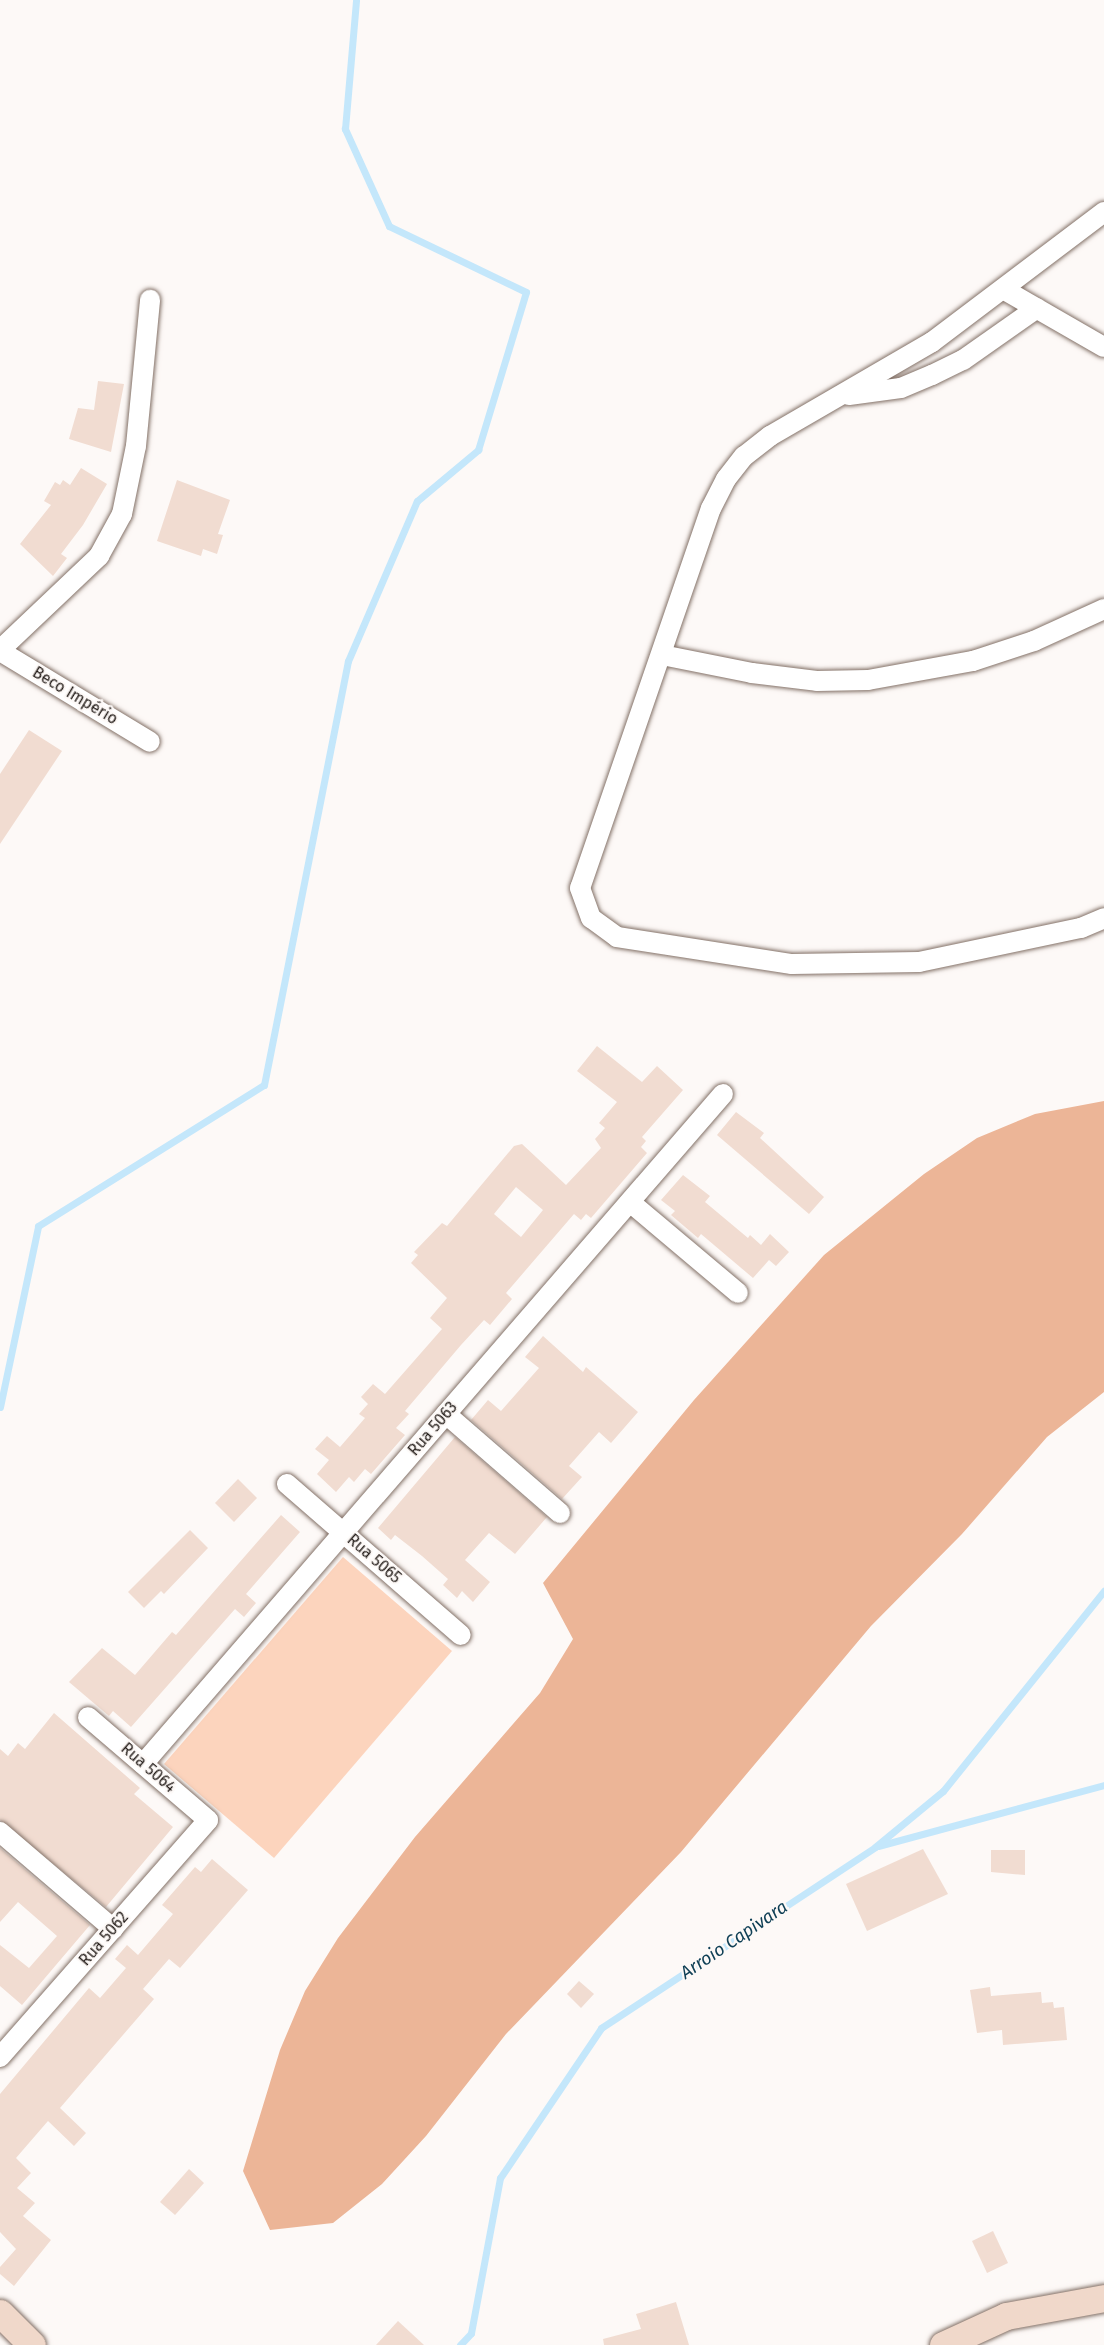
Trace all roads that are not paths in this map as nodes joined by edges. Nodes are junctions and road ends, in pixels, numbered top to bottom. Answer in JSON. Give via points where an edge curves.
{"nodes":[{"id":1,"x":1104,"y":212,"type":"edge"},
{"id":2,"x":1003,"y":289,"type":"junction"},
{"id":3,"x":150,"y":300,"type":"dead end"},
{"id":4,"x":1037,"y":308,"type":"junction"},
{"id":5,"x":1104,"y":347,"type":"edge"},
{"id":6,"x":843,"y":395,"type":"junction"},
{"id":7,"x":1104,"y":609,"type":"edge"},
{"id":8,"x":0,"y":651,"type":"edge"},
{"id":9,"x":662,"y":655,"type":"junction"},
{"id":10,"x":150,"y":742,"type":"dead end"},
{"id":11,"x":1104,"y":918,"type":"edge"},
{"id":12,"x":723,"y":1094,"type":"dead end"},
{"id":13,"x":630,"y":1202,"type":"junction"},
{"id":14,"x":738,"y":1293,"type":"dead end"},
{"id":15,"x":446,"y":1414,"type":"junction"},
{"id":16,"x":286,"y":1484,"type":"dead end"},
{"id":17,"x":560,"y":1513,"type":"dead end"},
{"id":18,"x":344,"y":1533,"type":"junction"},
{"id":19,"x":461,"y":1635,"type":"dead end"},
{"id":20,"x":88,"y":1717,"type":"dead end"},
{"id":21,"x":143,"y":1764,"type":"junction"},
{"id":22,"x":208,"y":1820,"type":"joint"},
{"id":23,"x":0,"y":1832,"type":"edge"},
{"id":24,"x":113,"y":1929,"type":"junction"},
{"id":25,"x":0,"y":2057,"type":"edge"},
{"id":26,"x":1104,"y":2298,"type":"edge"},
{"id":27,"x":0,"y":2313,"type":"edge"},
{"id":28,"x":32,"y":2345,"type":"edge"},
{"id":29,"x":943,"y":2345,"type":"edge"}],
"edges":[{"from":1,"to":2,"type":"street"},
{"from":2,"to":4,"type":"street"},
{"from":2,"to":6,"type":"street","via":[[932,342]]},
{"from":3,"to":8,"type":"street","via":[[136,446],[122,514],[99,556]]},
{"from":4,"to":5,"type":"street"},
{"from":4,"to":6,"type":"street","via":[[963,360],[932,375],[901,388]]},
{"from":6,"to":9,"type":"street","via":[[770,436],[744,456],[726,479],[711,508]]},
{"from":7,"to":9,"type":"street","via":[[1034,641],[973,661],[868,680],[817,681]]},
{"from":8,"to":10,"type":"street","name":"Beco Império"},
{"from":9,"to":11,"type":"street","via":[[582,873],[583,902],[603,931],[633,942],[792,964],[919,962],[1081,928]]},
{"from":12,"to":13,"type":"street","name":"Rua 5063"},
{"from":13,"to":14,"type":"street"},
{"from":13,"to":15,"type":"street","name":"Rua 5063"},
{"from":15,"to":17,"type":"street"},
{"from":15,"to":18,"type":"street","name":"Rua 5063"},
{"from":16,"to":18,"type":"street","name":"Rua 5065"},
{"from":18,"to":19,"type":"street","name":"Rua 5065"},
{"from":18,"to":21,"type":"street","name":"Rua 5063"},
{"from":20,"to":21,"type":"street","name":"Rua 5064"},
{"from":21,"to":22,"type":"street","name":"Rua 5064"},
{"from":22,"to":24,"type":"street","name":"Rua 5062"},
{"from":23,"to":24,"type":"street"},
{"from":24,"to":25,"type":"street","name":"Rua 5062"},
{"from":26,"to":29,"type":"street","via":[[1006,2316]]},
{"from":27,"to":28,"type":"street"}]}
